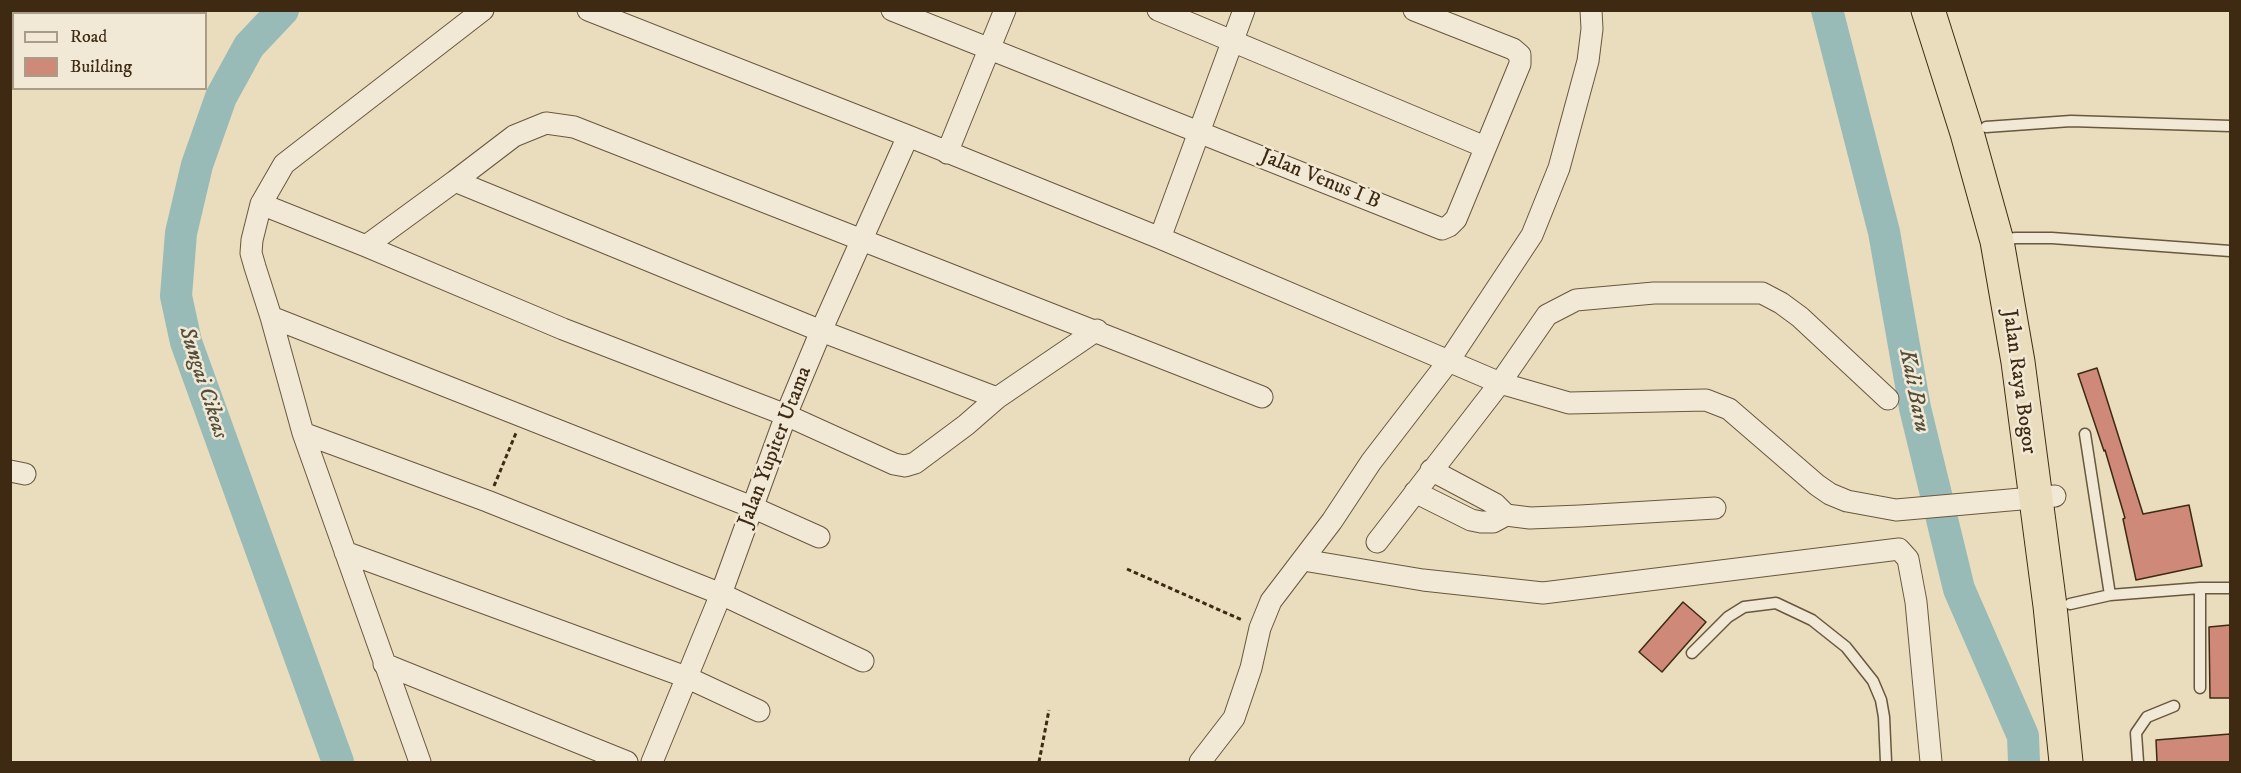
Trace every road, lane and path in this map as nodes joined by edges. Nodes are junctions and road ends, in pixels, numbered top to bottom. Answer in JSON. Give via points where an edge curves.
{"nodes":[{"id":1,"x":483,"y":10,"type":"edge"},
{"id":2,"x":588,"y":10,"type":"edge"},
{"id":3,"x":892,"y":10,"type":"edge"},
{"id":4,"x":1005,"y":10,"type":"edge"},
{"id":5,"x":1158,"y":10,"type":"edge"},
{"id":6,"x":1244,"y":10,"type":"edge"},
{"id":7,"x":1414,"y":10,"type":"edge"},
{"id":8,"x":1591,"y":10,"type":"edge"},
{"id":9,"x":1928,"y":10,"type":"edge"},
{"id":10,"x":1949,"y":10,"type":"edge"},
{"id":11,"x":617,"y":15,"type":"edge"},
{"id":12,"x":1232,"y":41,"type":"junction"},
{"id":13,"x":988,"y":49,"type":"junction"},
{"id":14,"x":2230,"y":126,"type":"edge"},
{"id":15,"x":1986,"y":127,"type":"junction"},
{"id":16,"x":1198,"y":131,"type":"junction"},
{"id":17,"x":908,"y":135,"type":"junction"},
{"id":18,"x":1485,"y":147,"type":"junction"},
{"id":19,"x":947,"y":153,"type":"junction"},
{"id":20,"x":455,"y":181,"type":"junction"},
{"id":21,"x":261,"y":204,"type":"junction"},
{"id":22,"x":1160,"y":238,"type":"junction"},
{"id":23,"x":2006,"y":239,"type":"junction"},
{"id":24,"x":861,"y":240,"type":"junction"},
{"id":25,"x":366,"y":246,"type":"junction"},
{"id":26,"x":2230,"y":250,"type":"edge"},
{"id":27,"x":271,"y":317,"type":"junction"},
{"id":28,"x":1097,"y":330,"type":"junction"},
{"id":29,"x":821,"y":331,"type":"junction"},
{"id":30,"x":1448,"y":362,"type":"junction"},
{"id":31,"x":1500,"y":383,"type":"junction"},
{"id":32,"x":1262,"y":397,"type":"dead end"},
{"id":33,"x":997,"y":398,"type":"junction"},
{"id":34,"x":1887,"y":399,"type":"dead end"},
{"id":35,"x":786,"y":415,"type":"junction"},
{"id":36,"x":525,"y":418,"type":"junction"},
{"id":37,"x":303,"y":433,"type":"junction"},
{"id":38,"x":2085,"y":434,"type":"dead end"},
{"id":39,"x":1431,"y":470,"type":"junction"},
{"id":40,"x":1415,"y":492,"type":"junction"},
{"id":41,"x":2033,"y":497,"type":"junction"},
{"id":42,"x":488,"y":501,"type":"junction"},
{"id":43,"x":752,"y":507,"type":"junction"},
{"id":44,"x":1715,"y":508,"type":"dead end"},
{"id":45,"x":1506,"y":515,"type":"junction"},
{"id":46,"x":819,"y":537,"type":"dead end"},
{"id":47,"x":1377,"y":542,"type":"dead end"},
{"id":48,"x":345,"y":552,"type":"junction"},
{"id":49,"x":1303,"y":560,"type":"junction"},
{"id":50,"x":1127,"y":569,"type":"dead end"},
{"id":51,"x":2200,"y":588,"type":"junction"},
{"id":52,"x":2230,"y":588,"type":"edge"},
{"id":53,"x":721,"y":594,"type":"junction"},
{"id":54,"x":2110,"y":595,"type":"junction"},
{"id":55,"x":2070,"y":604,"type":"junction"},
{"id":56,"x":1260,"y":628,"type":"junction"},
{"id":57,"x":1692,"y":653,"type":"dead end"},
{"id":58,"x":863,"y":661,"type":"dead end"},
{"id":59,"x":384,"y":664,"type":"junction"},
{"id":60,"x":686,"y":677,"type":"junction"},
{"id":61,"x":2200,"y":688,"type":"dead end"},
{"id":62,"x":2174,"y":706,"type":"dead end"},
{"id":63,"x":1049,"y":710,"type":"dead end"},
{"id":64,"x":759,"y":711,"type":"dead end"},
{"id":65,"x":420,"y":762,"type":"edge"},
{"id":66,"x":627,"y":762,"type":"edge"},
{"id":67,"x":652,"y":762,"type":"edge"},
{"id":68,"x":1039,"y":762,"type":"edge"},
{"id":69,"x":1200,"y":762,"type":"edge"},
{"id":70,"x":1886,"y":762,"type":"edge"},
{"id":71,"x":1931,"y":762,"type":"edge"},
{"id":72,"x":2066,"y":762,"type":"edge"},
{"id":73,"x":2087,"y":762,"type":"edge"},
{"id":74,"x":2138,"y":762,"type":"edge"}],
"edges":[{"from":1,"to":21,"type":"street","via":[[284,164]]},
{"from":2,"to":11,"type":"street"},
{"from":3,"to":13,"type":"street","name":"Jalan Venus I B"},
{"from":4,"to":13,"type":"street"},
{"from":5,"to":12,"type":"street"},
{"from":6,"to":12,"type":"street"},
{"from":7,"to":18,"type":"street","via":[[1520,55],[1520,64]]},
{"from":8,"to":30,"type":"street","via":[[1588,61],[1559,168],[1532,235]]},
{"from":9,"to":23,"type":"highway","name":"Jalan Raya Bogor"},
{"from":10,"to":15,"type":"highway","name":"Jalan Raya Bogor"},
{"from":11,"to":17,"type":"street"},
{"from":12,"to":16,"type":"street"},
{"from":12,"to":18,"type":"street"},
{"from":13,"to":16,"type":"street","name":"Jalan Venus I B"},
{"from":13,"to":19,"type":"street"},
{"from":14,"to":15,"type":"lane","via":[[2071,121]]},
{"from":15,"to":23,"type":"highway","name":"Jalan Raya Bogor"},
{"from":16,"to":18,"type":"street","name":"Jalan Venus I B","via":[[1442,230],[1456,219]]},
{"from":16,"to":22,"type":"street"},
{"from":17,"to":19,"type":"street"},
{"from":17,"to":24,"type":"street","name":"Jalan Yupiter Utama"},
{"from":19,"to":22,"type":"street"},
{"from":20,"to":24,"type":"street","via":[[514,136],[546,123],[574,127]]},
{"from":20,"to":25,"type":"street"},
{"from":20,"to":29,"type":"street"},
{"from":21,"to":25,"type":"street"},
{"from":21,"to":27,"type":"street","via":[[251,253]]},
{"from":22,"to":30,"type":"street"},
{"from":23,"to":26,"type":"lane","via":[[2052,238]]},
{"from":23,"to":41,"type":"highway","name":"Jalan Raya Bogor","via":[[2037,361]]},
{"from":24,"to":28,"type":"street"},
{"from":24,"to":29,"type":"street","name":"Jalan Yupiter Utama"},
{"from":25,"to":35,"type":"street","via":[[563,329]]},
{"from":27,"to":36,"type":"street"},
{"from":27,"to":37,"type":"street"},
{"from":28,"to":32,"type":"street"},
{"from":28,"to":33,"type":"street"},
{"from":29,"to":33,"type":"street"},
{"from":29,"to":35,"type":"street","name":"Jalan Yupiter Utama"},
{"from":30,"to":31,"type":"street"},
{"from":30,"to":49,"type":"street","via":[[1371,462]]},
{"from":31,"to":34,"type":"street","via":[[1547,315],[1576,300],[1654,293],[1762,293],[1800,317]]},
{"from":31,"to":39,"type":"street"},
{"from":31,"to":41,"type":"street","via":[[1569,403],[1706,400],[1729,409],[1830,494],[1847,501],[1896,510]]},
{"from":33,"to":35,"type":"street","via":[[966,425],[905,466]]},
{"from":35,"to":43,"type":"street","name":"Jalan Yupiter Utama"},
{"from":36,"to":42,"type":"path"},
{"from":36,"to":43,"type":"street"},
{"from":37,"to":42,"type":"street"},
{"from":37,"to":48,"type":"street"},
{"from":38,"to":54,"type":"lane"},
{"from":39,"to":40,"type":"street"},
{"from":39,"to":45,"type":"street","via":[[1495,504]]},
{"from":40,"to":45,"type":"street","via":[[1471,520],[1493,522]]},
{"from":40,"to":47,"type":"street"},
{"from":41,"to":55,"type":"highway","name":"Jalan Raya Bogor"},
{"from":41,"to":72,"type":"highway","name":"Jalan Raya Bogor"},
{"from":42,"to":53,"type":"street"},
{"from":43,"to":46,"type":"street"},
{"from":43,"to":53,"type":"street","name":"Jalan Yupiter Utama"},
{"from":44,"to":45,"type":"street","via":[[1530,518]]},
{"from":48,"to":59,"type":"street"},
{"from":48,"to":60,"type":"street"},
{"from":49,"to":56,"type":"street","via":[[1270,601]]},
{"from":49,"to":71,"type":"street","via":[[1423,580],[1543,593],[1899,549],[1908,559],[1916,602]]},
{"from":50,"to":56,"type":"path"},
{"from":51,"to":52,"type":"lane"},
{"from":51,"to":54,"type":"lane"},
{"from":51,"to":61,"type":"lane"},
{"from":53,"to":58,"type":"street"},
{"from":53,"to":60,"type":"street","name":"Jalan Yupiter Utama"},
{"from":54,"to":55,"type":"lane"},
{"from":55,"to":73,"type":"highway","name":"Jalan Raya Bogor"},
{"from":56,"to":69,"type":"street","via":[[1234,718]]},
{"from":57,"to":70,"type":"lane","via":[[1744,607],[1776,603],[1812,620],[1845,647],[1873,681],[1884,717]]},
{"from":59,"to":65,"type":"street"},
{"from":59,"to":66,"type":"street"},
{"from":60,"to":64,"type":"street"},
{"from":60,"to":67,"type":"street","name":"Jalan Yupiter Utama"},
{"from":62,"to":74,"type":"lane","via":[[2147,717],[2136,733]]},
{"from":63,"to":68,"type":"path"}]}
